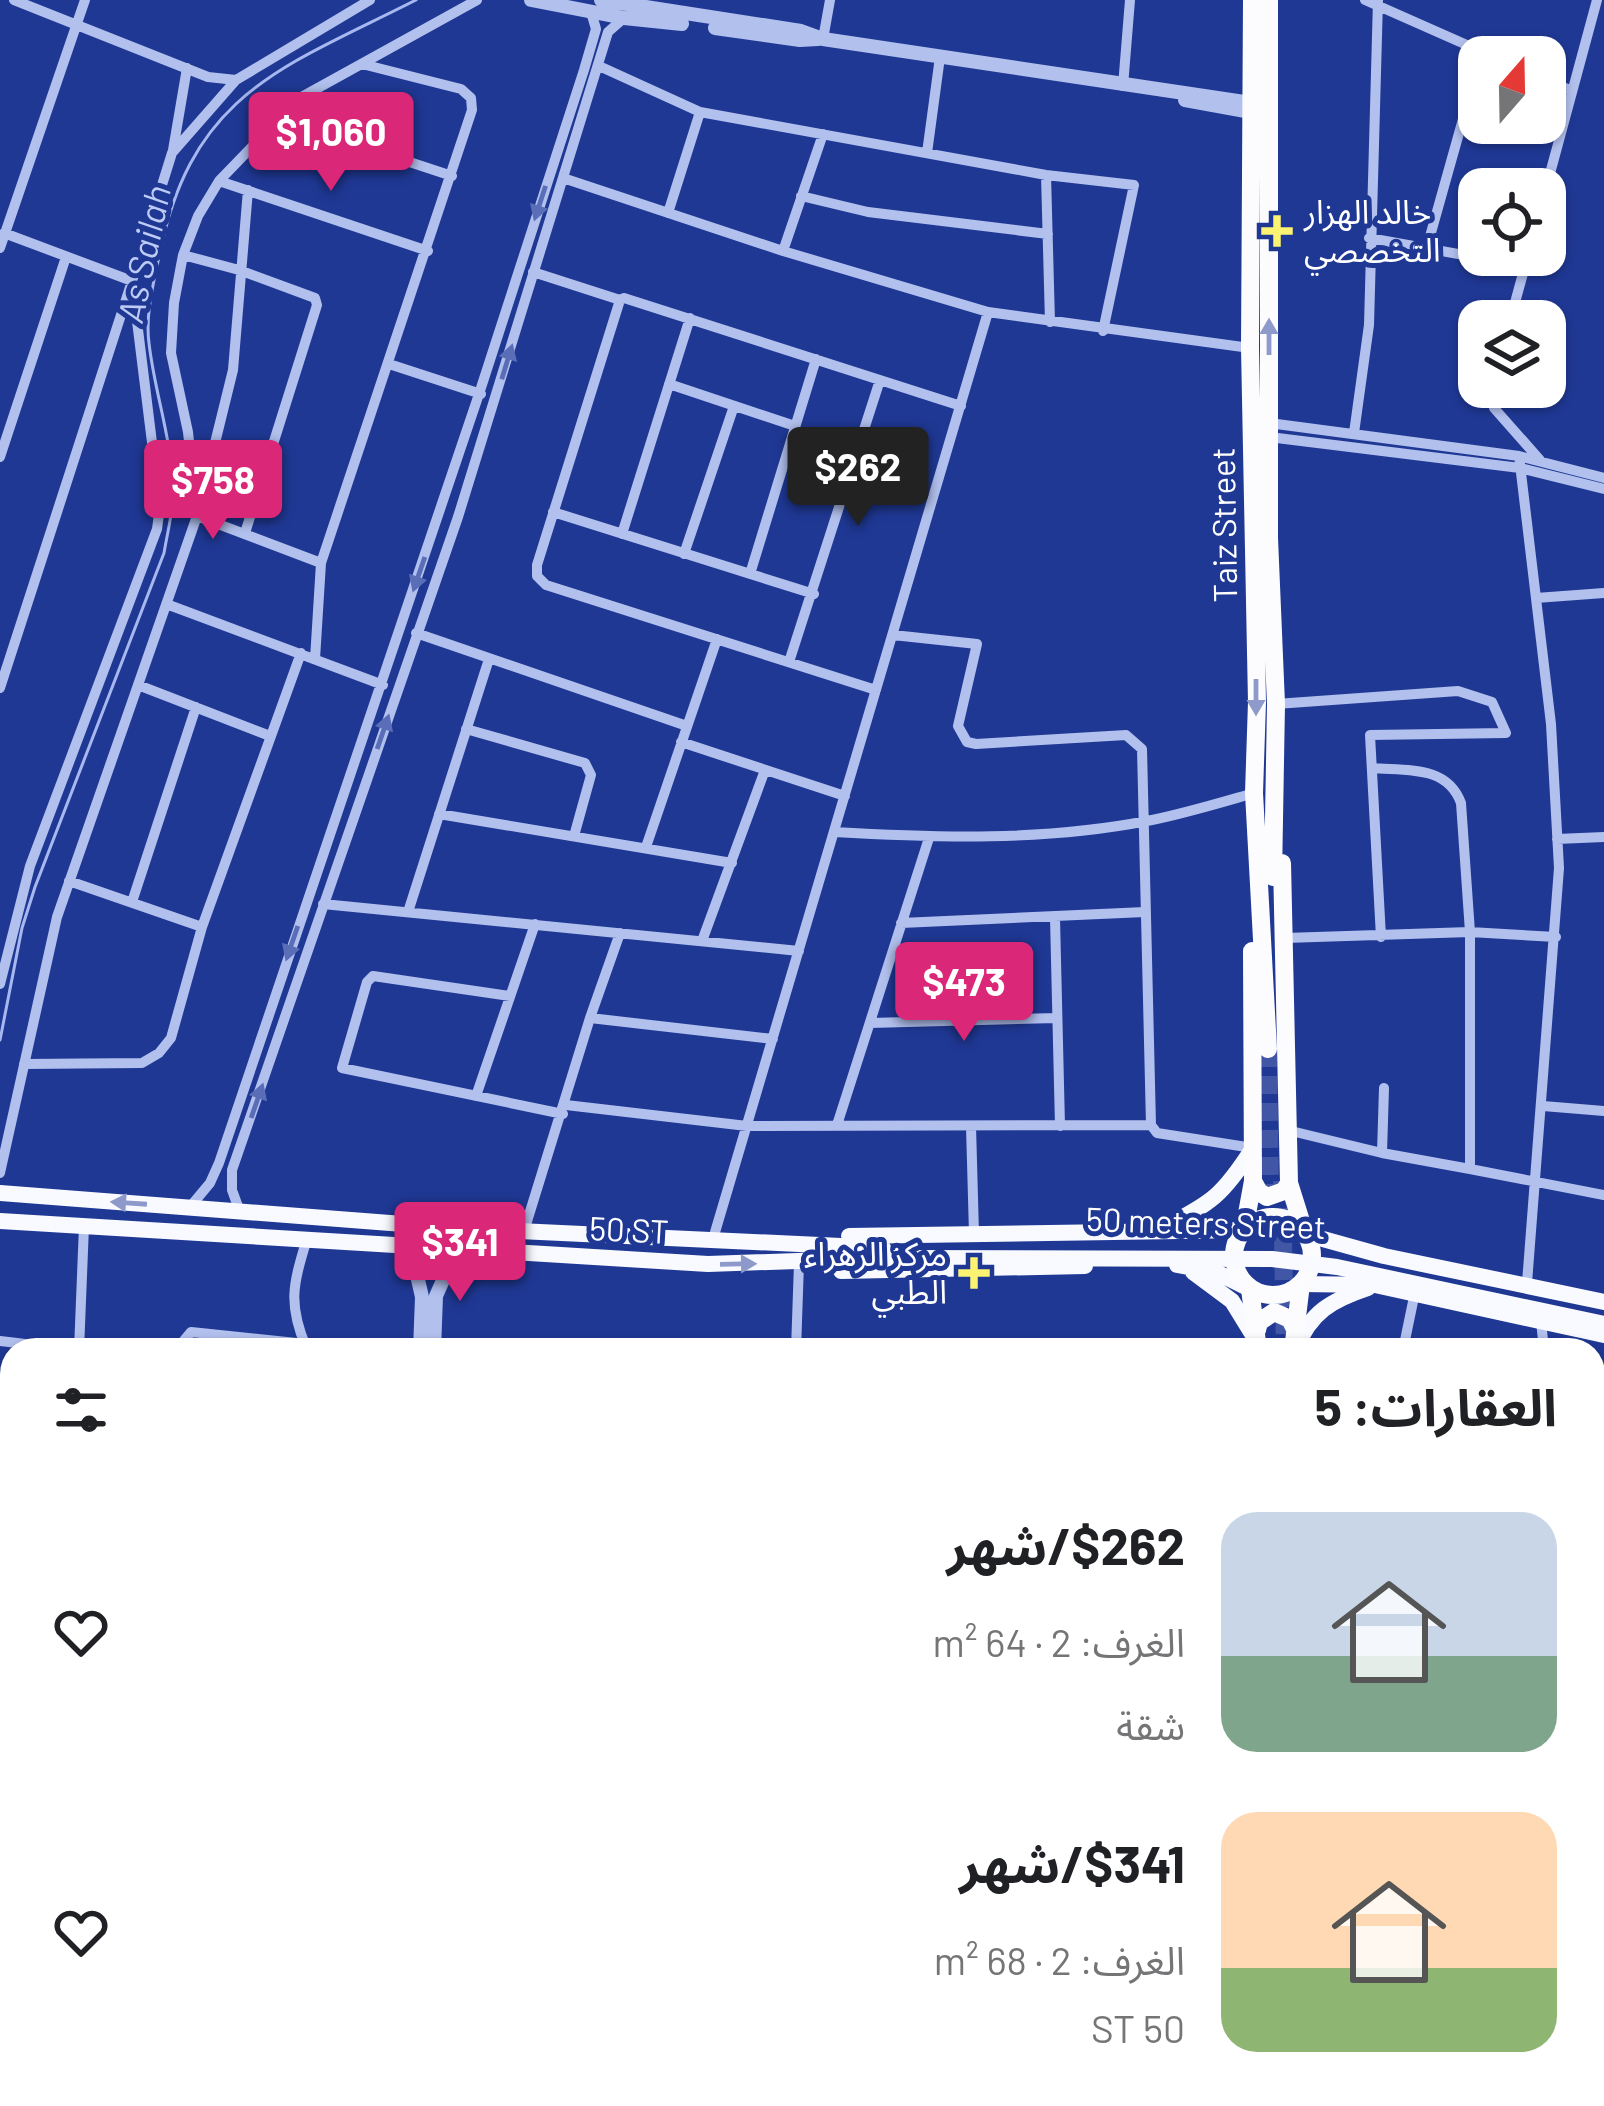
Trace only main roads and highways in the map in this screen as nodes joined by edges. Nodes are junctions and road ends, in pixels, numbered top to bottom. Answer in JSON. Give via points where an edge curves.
{"nodes":[{"id":1,"x":1252,"y":0,"type":"edge"},
{"id":2,"x":1269,"y":0,"type":"edge"},
{"id":3,"x":1262,"y":538,"type":"junction"},
{"id":4,"x":1264,"y":827,"type":"junction"},
{"id":5,"x":1272,"y":1049,"type":"tunnel mouth"},
{"id":6,"x":1253,"y":1148,"type":"junction"},
{"id":7,"x":1253,"y":1181,"type":"junction"},
{"id":8,"x":1288,"y":1183,"type":"junction"},
{"id":9,"x":0,"y":1193,"type":"edge"},
{"id":10,"x":0,"y":1221,"type":"edge"},
{"id":11,"x":455,"y":1228,"type":"junction"},
{"id":12,"x":1165,"y":1231,"type":"junction"},
{"id":13,"x":1244,"y":1231,"type":"junction"},
{"id":14,"x":1305,"y":1234,"type":"junction"},
{"id":15,"x":456,"y":1251,"type":"junction"},
{"id":16,"x":799,"y":1253,"type":"junction"},
{"id":17,"x":883,"y":1253,"type":"junction"},
{"id":18,"x":1384,"y":1256,"type":"junction"},
{"id":19,"x":1176,"y":1264,"type":"junction"},
{"id":20,"x":1301,"y":1284,"type":"junction"},
{"id":21,"x":1375,"y":1286,"type":"junction"},
{"id":22,"x":1250,"y":1288,"type":"junction"},
{"id":23,"x":1604,"y":1302,"type":"edge"},
{"id":24,"x":1604,"y":1314,"type":"edge"},
{"id":25,"x":1604,"y":1324,"type":"edge"},
{"id":26,"x":1294,"y":1328,"type":"junction"},
{"id":27,"x":1604,"y":1335,"type":"edge"},
{"id":28,"x":1255,"y":1338,"type":"edge"},
{"id":29,"x":1257,"y":1338,"type":"edge"},
{"id":30,"x":1258,"y":1338,"type":"edge"},
{"id":31,"x":1294,"y":1338,"type":"edge"},
{"id":32,"x":1300,"y":1338,"type":"edge"}],
"edges":[{"from":1,"to":3,"type":"highway","name":"Taiz Street","via":[[1250,348]]},
{"from":3,"to":2,"type":"highway","name":"Taiz Street","one_way":true},
{"from":3,"to":4,"type":"highway","name":"Taiz Street","via":[[1276,704]]},
{"from":3,"to":4,"type":"highway","name":"Taiz Street","one_way":true,"via":[[1254,793]]},
{"from":4,"to":5,"type":"highway","name":"Taiz Street"},
{"from":4,"to":6,"type":"highway","via":[[1252,861]]},
{"from":4,"to":8,"type":"highway","via":[[1282,862]]},
{"from":6,"to":7,"type":"highway"},
{"from":6,"to":12,"type":"main road","via":[[1211,1203]]},
{"from":7,"to":8,"type":"highway","via":[[1267,1197]]},
{"from":7,"to":13,"type":"highway"},
{"from":8,"to":14,"type":"highway"},
{"from":11,"to":9,"type":"main road","name":"50 ST","one_way":true},
{"from":10,"to":15,"type":"main road","name":"50 ST"},
{"from":11,"to":15,"type":"main road"},
{"from":11,"to":16,"type":"main road","name":"50 ST","via":[[713,1239]]},
{"from":12,"to":13,"type":"main road","name":"50 ST"},
{"from":12,"to":16,"type":"main road","name":"50 ST","via":[[842,1236]]},
{"from":12,"to":19,"type":"main road","via":[[1184,1247]]},
{"from":13,"to":14,"type":"highway","via":[[1279,1217]]},
{"from":13,"to":22,"type":"highway","via":[[1234,1262]]},
{"from":14,"to":18,"type":"main road"},
{"from":14,"to":20,"type":"highway","via":[[1312,1258]]},
{"from":15,"to":16,"type":"main road","name":"50 ST","one_way":true,"via":[[708,1264]]},
{"from":16,"to":17,"type":"main road","name":"50 meters Street"},
{"from":16,"to":19,"type":"main road","name":"50 ST","via":[[841,1271]]},
{"from":17,"to":24,"type":"main road","name":"50 meters Street","via":[[1272,1248]]},
{"from":17,"to":25,"type":"main road","name":"50 meters Street","bridge":true,"via":[[1272,1259]]},
{"from":18,"to":21,"type":"main road"},
{"from":18,"to":23,"type":"main road"},
{"from":19,"to":22,"type":"main road","name":"50 ST"},
{"from":19,"to":28,"type":"main road","via":[[1232,1301]]},
{"from":20,"to":21,"type":"main road"},
{"from":20,"to":22,"type":"highway","via":[[1275,1296]]},
{"from":20,"to":26,"type":"highway"},
{"from":21,"to":27,"type":"main road"},
{"from":21,"to":32,"type":"main road","via":[[1318,1310]]},
{"from":22,"to":29,"type":"highway"},
{"from":26,"to":30,"type":"highway","via":[[1274,1312],[1259,1322]]},
{"from":26,"to":31,"type":"highway"}]}
